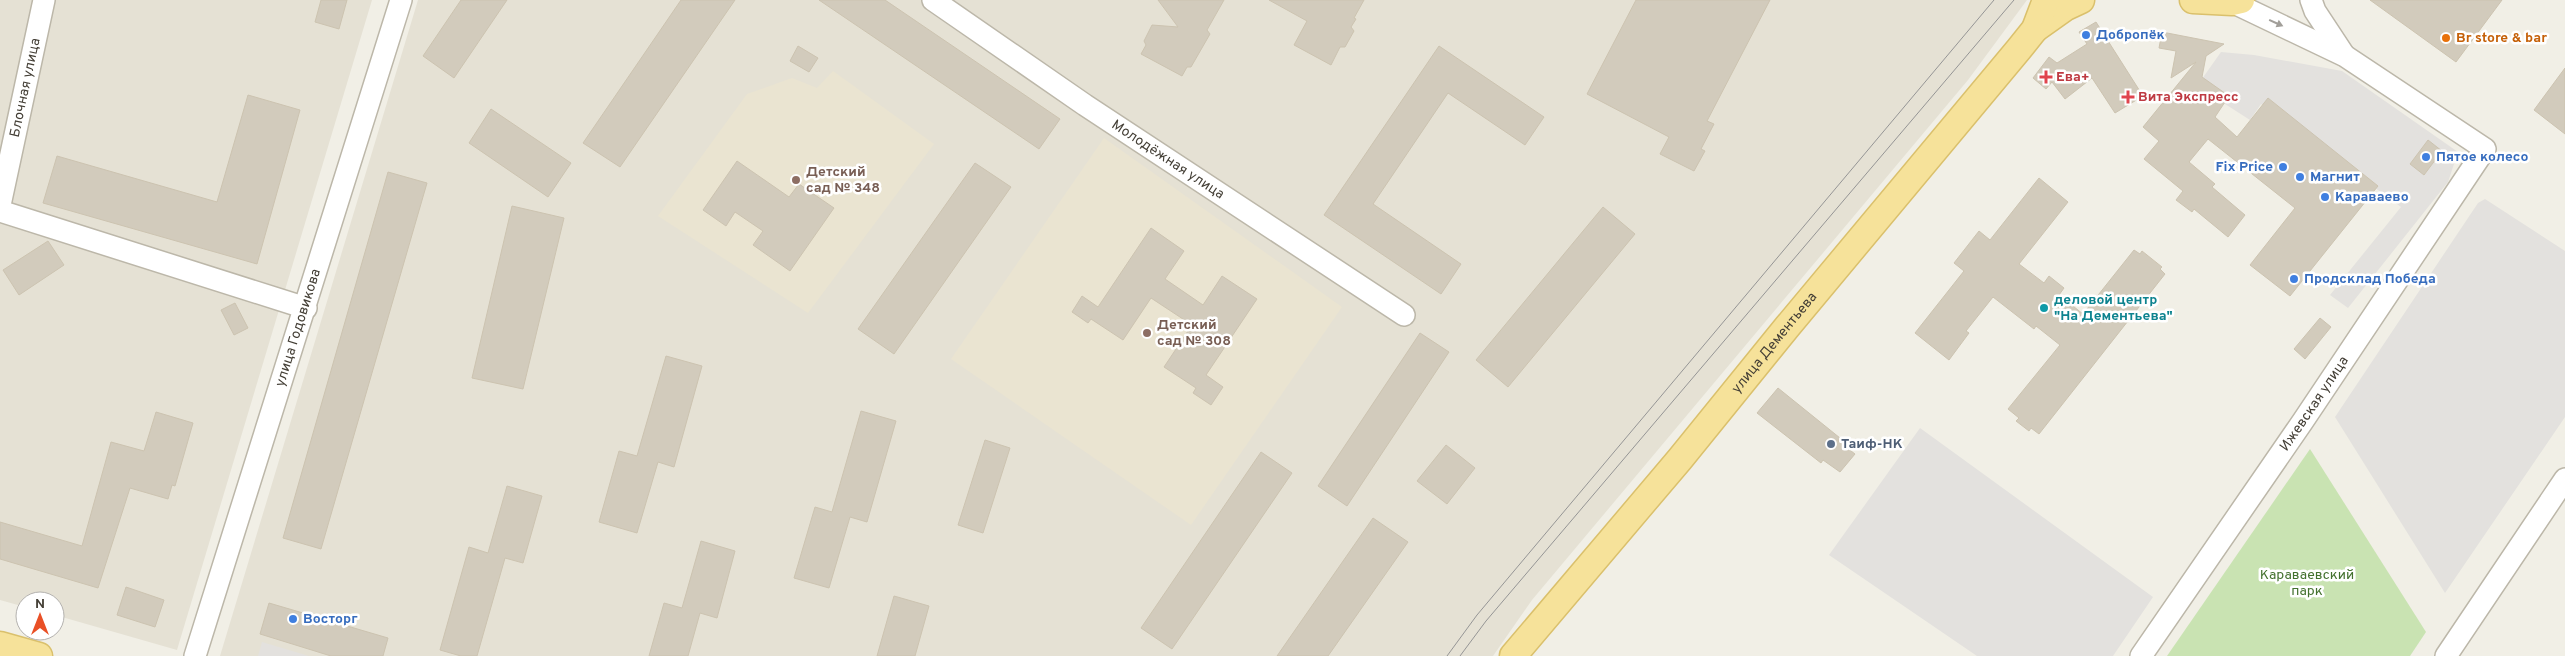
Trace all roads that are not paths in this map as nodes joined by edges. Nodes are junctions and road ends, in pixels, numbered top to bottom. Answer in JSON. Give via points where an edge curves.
{"nodes":[{"id":1,"x":44,"y":0,"type":"edge"},
{"id":2,"x":401,"y":0,"type":"edge"},
{"id":3,"x":933,"y":0,"type":"edge"},
{"id":4,"x":2046,"y":0,"type":"edge"},
{"id":5,"x":2081,"y":0,"type":"edge"},
{"id":6,"x":2193,"y":0,"type":"edge"},
{"id":7,"x":2310,"y":0,"type":"edge"},
{"id":8,"x":2236,"y":1,"type":"edge"},
{"id":9,"x":2035,"y":29,"type":"junction"},
{"id":10,"x":2344,"y":56,"type":"junction"},
{"id":11,"x":0,"y":205,"type":"edge"},
{"id":12,"x":0,"y":212,"type":"edge"},
{"id":13,"x":306,"y":308,"type":"junction"},
{"id":14,"x":1404,"y":315,"type":"dead end"},
{"id":15,"x":2565,"y":479,"type":"edge"},
{"id":16,"x":0,"y":645,"type":"edge"},
{"id":17,"x":39,"y":656,"type":"edge"},
{"id":18,"x":195,"y":656,"type":"edge"},
{"id":19,"x":1513,"y":656,"type":"edge"},
{"id":20,"x":2141,"y":656,"type":"edge"},
{"id":21,"x":2446,"y":656,"type":"edge"}],
"edges":[{"from":1,"to":11,"type":"street","name":"Блочная улица"},
{"from":2,"to":13,"type":"street","name":"улица Годовикова"},
{"from":3,"to":14,"type":"street","name":"Молодёжная улица","via":[[1085,105]]},
{"from":4,"to":9,"type":"main road","name":"улица Дементьева"},
{"from":5,"to":9,"type":"main road","name":"улица Дементьева"},
{"from":6,"to":8,"type":"main road"},
{"from":7,"to":10,"type":"street"},
{"from":8,"to":10,"type":"street","one_way":true},
{"from":9,"to":19,"type":"main road","name":"улица Дементьева"},
{"from":10,"to":20,"type":"street","name":"Ижевская улица","via":[[2485,149]]},
{"from":12,"to":13,"type":"street"},
{"from":13,"to":18,"type":"street","name":"улица Годовикова"},
{"from":15,"to":21,"type":"street"},
{"from":16,"to":17,"type":"main road"}]}
